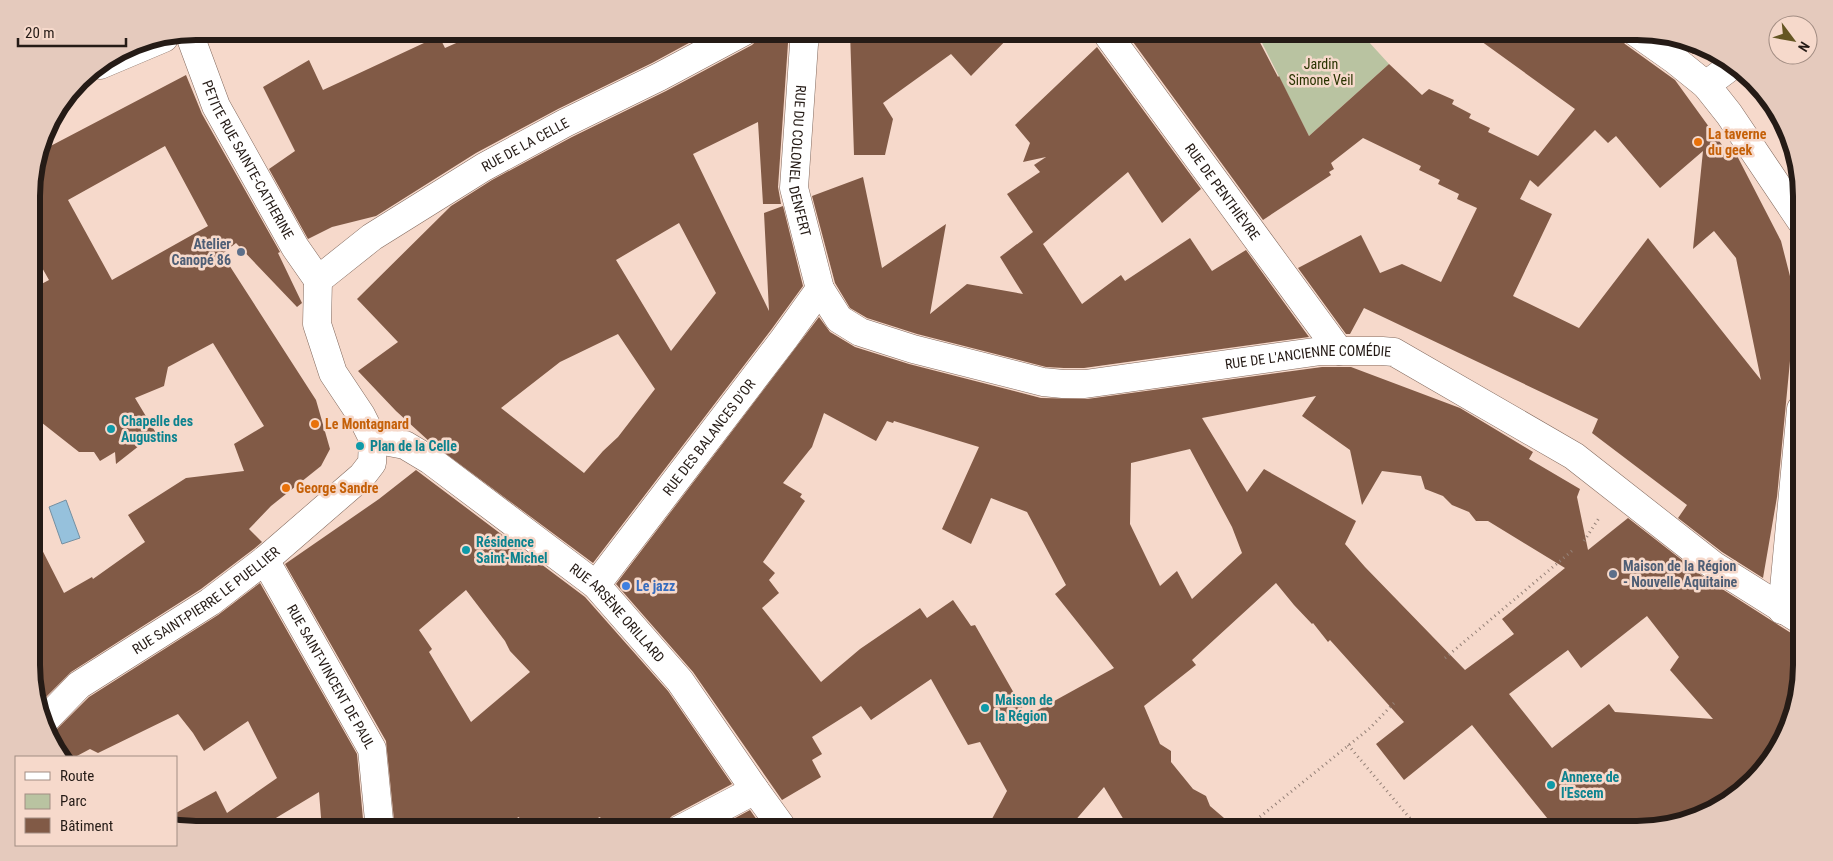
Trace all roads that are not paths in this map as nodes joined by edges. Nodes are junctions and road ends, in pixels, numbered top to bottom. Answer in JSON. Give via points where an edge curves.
{"nodes":[{"id":1,"x":191,"y":40,"type":"edge"},
{"id":2,"x":728,"y":40,"type":"edge"},
{"id":3,"x":805,"y":40,"type":"edge"},
{"id":4,"x":1112,"y":40,"type":"edge"},
{"id":5,"x":1647,"y":41,"type":"edge"},
{"id":6,"x":1727,"y":69,"type":"edge"},
{"id":7,"x":1706,"y":85,"type":"junction"},
{"id":8,"x":1793,"y":210,"type":"edge"},
{"id":9,"x":318,"y":280,"type":"junction"},
{"id":10,"x":820,"y":289,"type":"junction"},
{"id":11,"x":1339,"y":351,"type":"junction"},
{"id":12,"x":373,"y":439,"type":"junction"},
{"id":13,"x":265,"y":560,"type":"junction"},
{"id":14,"x":596,"y":585,"type":"junction"},
{"id":15,"x":1793,"y":592,"type":"edge"},
{"id":16,"x":1792,"y":615,"type":"edge"},
{"id":17,"x":49,"y":716,"type":"edge"},
{"id":18,"x":754,"y":790,"type":"junction"},
{"id":19,"x":379,"y":821,"type":"edge"},
{"id":20,"x":696,"y":821,"type":"edge"},
{"id":21,"x":777,"y":821,"type":"edge"}],
"edges":[{"from":1,"to":9,"type":"street","name":"PETITE RUE SAINTE-CATHERINE","via":[[216,106],[295,247]]},
{"from":2,"to":9,"type":"street","name":"RUE DE LA CELLE","via":[[484,167],[372,237]]},
{"from":3,"to":10,"type":"street","name":"RUE DU COLONEL DENFERT","via":[[794,188]]},
{"from":4,"to":11,"type":"street","name":"RUE DE PENTHIÈVRE"},
{"from":5,"to":7,"type":"street"},
{"from":6,"to":7,"type":"street"},
{"from":7,"to":8,"type":"street"},
{"from":9,"to":12,"type":"street","via":[[317,324],[333,373]]},
{"from":10,"to":11,"type":"street","name":"RUE DE L'ANCIENNE COMÉDIE","via":[[839,319],[860,332],[1043,382],[1085,384]]},
{"from":10,"to":14,"type":"street","name":"RUE DES BALANCES D'OR"},
{"from":11,"to":16,"type":"street","name":"RUE DE L'ANCIENNE COMÉDIE","via":[[1394,352],[1574,456],[1713,565]]},
{"from":12,"to":13,"type":"street","name":"RUE SAINT-PIERRE LE PUELLIER","via":[[372,463],[362,476]]},
{"from":12,"to":14,"type":"street","name":"RUE ARSÈNE ORILLARD","via":[[405,445],[430,460]]},
{"from":13,"to":17,"type":"street","name":"RUE SAINT-PIERRE LE PUELLIER","via":[[210,602],[79,685]]},
{"from":13,"to":19,"type":"street","name":"RUE SAINT-VINCENT DE PAUL","via":[[372,749]]},
{"from":14,"to":18,"type":"street","name":"RUE ARSÈNE ORILLARD","via":[[680,682]]},
{"from":15,"to":16,"type":"street"},
{"from":18,"to":20,"type":"street"},
{"from":18,"to":21,"type":"street","name":"RUE ARSÈNE ORILLARD"}]}
